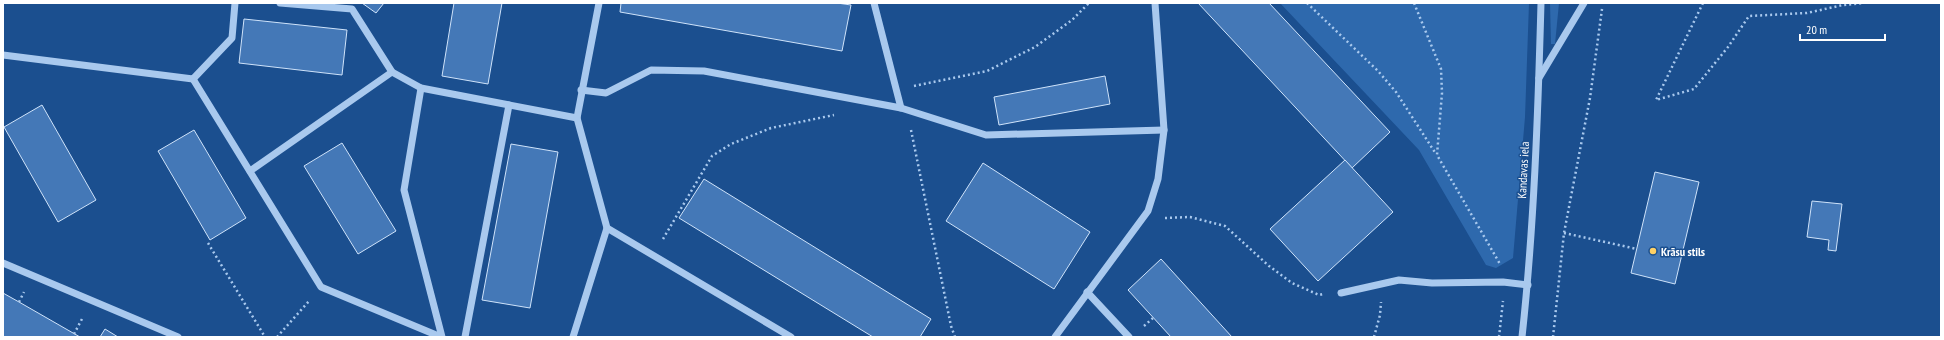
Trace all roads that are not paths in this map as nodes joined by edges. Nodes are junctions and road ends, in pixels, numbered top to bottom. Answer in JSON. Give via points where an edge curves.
{"nodes":[{"id":1,"x":235,"y":3,"type":"edge"},
{"id":2,"x":280,"y":3,"type":"edge"},
{"id":3,"x":599,"y":3,"type":"edge"},
{"id":4,"x":874,"y":3,"type":"edge"},
{"id":5,"x":1155,"y":3,"type":"edge"},
{"id":6,"x":1541,"y":3,"type":"edge"},
{"id":7,"x":1584,"y":3,"type":"edge"},
{"id":8,"x":3,"y":55,"type":"edge"},
{"id":9,"x":392,"y":72,"type":"junction"},
{"id":10,"x":1539,"y":78,"type":"junction"},
{"id":11,"x":193,"y":79,"type":"junction"},
{"id":12,"x":422,"y":88,"type":"junction"},
{"id":13,"x":582,"y":90,"type":"junction"},
{"id":14,"x":509,"y":105,"type":"junction"},
{"id":15,"x":902,"y":108,"type":"junction"},
{"id":16,"x":577,"y":118,"type":"junction"},
{"id":17,"x":1164,"y":130,"type":"junction"},
{"id":18,"x":250,"y":171,"type":"junction"},
{"id":19,"x":608,"y":228,"type":"junction"},
{"id":20,"x":3,"y":263,"type":"edge"},
{"id":21,"x":1528,"y":285,"type":"junction"},
{"id":22,"x":1087,"y":292,"type":"junction"},
{"id":23,"x":1341,"y":293,"type":"road end"},
{"id":24,"x":178,"y":337,"type":"edge"},
{"id":25,"x":442,"y":337,"type":"edge"},
{"id":26,"x":465,"y":337,"type":"edge"},
{"id":27,"x":573,"y":337,"type":"edge"},
{"id":28,"x":791,"y":337,"type":"edge"},
{"id":29,"x":1055,"y":337,"type":"edge"},
{"id":30,"x":1129,"y":337,"type":"edge"},
{"id":31,"x":1522,"y":337,"type":"edge"}],
"edges":[{"from":1,"to":11,"type":"street","via":[[232,38]]},
{"from":2,"to":9,"type":"street","via":[[352,8]]},
{"from":3,"to":13,"type":"street"},
{"from":4,"to":15,"type":"street"},
{"from":5,"to":17,"type":"street"},
{"from":6,"to":10,"type":"street","name":"Kandavas iela"},
{"from":7,"to":10,"type":"street"},
{"from":8,"to":11,"type":"street"},
{"from":9,"to":12,"type":"street"},
{"from":9,"to":18,"type":"street"},
{"from":10,"to":21,"type":"street","name":"Kandavas iela"},
{"from":11,"to":18,"type":"street"},
{"from":12,"to":14,"type":"street"},
{"from":12,"to":25,"type":"street","via":[[404,190]]},
{"from":13,"to":15,"type":"street","via":[[606,93],[651,70],[704,71]]},
{"from":13,"to":16,"type":"street"},
{"from":14,"to":16,"type":"street"},
{"from":14,"to":26,"type":"street"},
{"from":15,"to":17,"type":"street","via":[[986,136]]},
{"from":16,"to":19,"type":"street"},
{"from":17,"to":22,"type":"street","via":[[1158,179],[1148,211]]},
{"from":18,"to":25,"type":"street","via":[[322,287]]},
{"from":19,"to":27,"type":"street"},
{"from":19,"to":28,"type":"street"},
{"from":20,"to":24,"type":"street"},
{"from":21,"to":23,"type":"street","via":[[1503,282],[1432,283],[1399,280]]},
{"from":21,"to":31,"type":"street","name":"Kandavas iela"},
{"from":22,"to":29,"type":"street"},
{"from":22,"to":30,"type":"street"}]}
